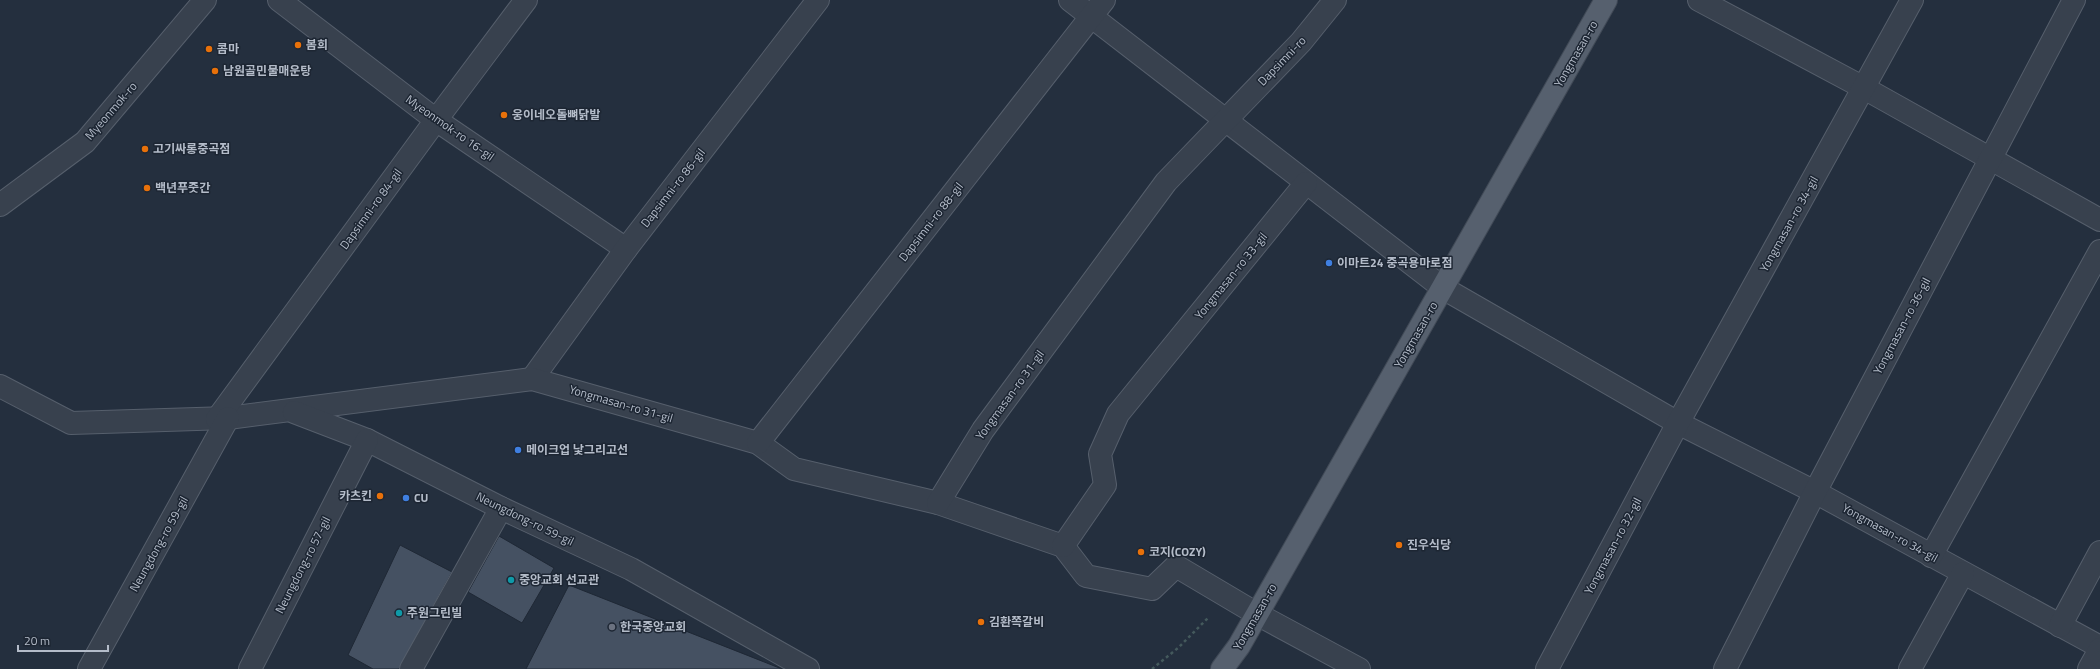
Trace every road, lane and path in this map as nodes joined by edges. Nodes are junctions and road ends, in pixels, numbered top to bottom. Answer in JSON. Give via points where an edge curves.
{"nodes":[{"id":1,"x":205,"y":0,"type":"edge"},
{"id":2,"x":279,"y":0,"type":"edge"},
{"id":3,"x":526,"y":0,"type":"edge"},
{"id":4,"x":818,"y":0,"type":"edge"},
{"id":5,"x":1070,"y":0,"type":"edge"},
{"id":6,"x":1335,"y":0,"type":"edge"},
{"id":7,"x":1606,"y":0,"type":"edge"},
{"id":8,"x":1699,"y":0,"type":"edge"},
{"id":9,"x":1912,"y":0,"type":"edge"},
{"id":10,"x":2074,"y":0,"type":"edge"},
{"id":11,"x":1097,"y":8,"type":"edge"},
{"id":12,"x":1864,"y":88,"type":"junction"},
{"id":13,"x":1225,"y":119,"type":"junction"},
{"id":14,"x":436,"y":120,"type":"junction"},
{"id":15,"x":1989,"y":159,"type":"junction"},
{"id":16,"x":1306,"y":183,"type":"junction"},
{"id":17,"x":0,"y":205,"type":"edge"},
{"id":18,"x":2100,"y":220,"type":"edge"},
{"id":19,"x":626,"y":249,"type":"junction"},
{"id":20,"x":2100,"y":251,"type":"edge"},
{"id":21,"x":1443,"y":288,"type":"junction"},
{"id":22,"x":532,"y":379,"type":"junction"},
{"id":23,"x":0,"y":386,"type":"edge"},
{"id":24,"x":291,"y":411,"type":"junction"},
{"id":25,"x":222,"y":419,"type":"junction"},
{"id":26,"x":1678,"y":423,"type":"junction"},
{"id":27,"x":367,"y":440,"type":"junction"},
{"id":28,"x":758,"y":443,"type":"junction"},
{"id":29,"x":1815,"y":492,"type":"junction"},
{"id":30,"x":938,"y":503,"type":"junction"},
{"id":31,"x":501,"y":508,"type":"junction"},
{"id":32,"x":1063,"y":546,"type":"junction"},
{"id":33,"x":2100,"y":552,"type":"edge"},
{"id":34,"x":1931,"y":556,"type":"junction"},
{"id":35,"x":1963,"y":573,"type":"junction"},
{"id":36,"x":1226,"y":596,"type":"junction"},
{"id":37,"x":1257,"y":614,"type":"junction"},
{"id":38,"x":2060,"y":626,"type":"junction"},
{"id":39,"x":1239,"y":646,"type":"junction"},
{"id":40,"x":2100,"y":648,"type":"edge"},
{"id":41,"x":90,"y":669,"type":"edge"},
{"id":42,"x":250,"y":669,"type":"edge"},
{"id":43,"x":411,"y":669,"type":"edge"},
{"id":44,"x":808,"y":669,"type":"edge"},
{"id":45,"x":1152,"y":669,"type":"edge"},
{"id":46,"x":1209,"y":669,"type":"edge"},
{"id":47,"x":1222,"y":669,"type":"edge"},
{"id":48,"x":1359,"y":669,"type":"edge"},
{"id":49,"x":1547,"y":669,"type":"edge"},
{"id":50,"x":1725,"y":669,"type":"edge"},
{"id":51,"x":1910,"y":669,"type":"edge"},
{"id":52,"x":2089,"y":669,"type":"edge"}],
"edges":[{"from":1,"to":17,"type":"street","name":"Myeonmok-ro","via":[[86,142]]},
{"from":2,"to":14,"type":"street","name":"Myeonmok-ro 16-gil"},
{"from":3,"to":14,"type":"street","name":"Dapsimni-ro 84-gil"},
{"from":4,"to":19,"type":"street","name":"Dapsimni-ro 86-gil"},
{"from":5,"to":11,"type":"street"},
{"from":6,"to":13,"type":"street","name":"Dapsimni-ro","via":[[1301,42]]},
{"from":7,"to":21,"type":"main road","name":"Yongmasan-ro"},
{"from":8,"to":12,"type":"street"},
{"from":9,"to":12,"type":"street"},
{"from":10,"to":15,"type":"street","name":"Yongmasan-ro 36-gil"},
{"from":11,"to":13,"type":"street"},
{"from":11,"to":28,"type":"street","name":"Dapsimni-ro 88-gil"},
{"from":12,"to":15,"type":"street"},
{"from":12,"to":26,"type":"street","name":"Yongmasan-ro 34-gil"},
{"from":13,"to":16,"type":"street"},
{"from":13,"to":30,"type":"street","name":"Yongmasan-ro 31-gil","via":[[1166,182],[983,430]]},
{"from":14,"to":19,"type":"street","name":"Myeonmok-ro 16-gil"},
{"from":14,"to":25,"type":"street","name":"Dapsimni-ro 84-gil"},
{"from":15,"to":18,"type":"street"},
{"from":15,"to":29,"type":"street","name":"Yongmasan-ro 36-gil"},
{"from":16,"to":21,"type":"street"},
{"from":16,"to":32,"type":"street","name":"Yongmasan-ro 33-gil","via":[[1118,414],[1100,454],[1106,485]]},
{"from":19,"to":22,"type":"street","name":"Dapsimni-ro 86-gil"},
{"from":20,"to":34,"type":"street"},
{"from":21,"to":26,"type":"street","name":"Yongmasan-ro 34-gil"},
{"from":21,"to":37,"type":"main road","name":"Yongmasan-ro"},
{"from":22,"to":24,"type":"street","name":"Yongmasan-ro 31-gil"},
{"from":22,"to":28,"type":"street","name":"Yongmasan-ro 31-gil"},
{"from":23,"to":25,"type":"street","name":"Neungdong-ro 59-gil","via":[[71,423]]},
{"from":24,"to":25,"type":"street","name":"Neungdong-ro 59-gil"},
{"from":24,"to":27,"type":"street","name":"Neungdong-ro 59-gil"},
{"from":25,"to":41,"type":"street","name":"Neungdong-ro 59-gil"},
{"from":26,"to":29,"type":"street","name":"Yongmasan-ro 34-gil"},
{"from":26,"to":49,"type":"street","name":"Yongmasan-ro 32-gil"},
{"from":27,"to":31,"type":"street","name":"Neungdong-ro 59-gil"},
{"from":27,"to":42,"type":"street","name":"Neungdong-ro 57-gil"},
{"from":28,"to":30,"type":"street","name":"Yongmasan-ro 31-gil","via":[[794,469]]},
{"from":29,"to":34,"type":"street","name":"Yongmasan-ro 34-gil"},
{"from":29,"to":50,"type":"street","name":"Yongmasan-ro 36-gil"},
{"from":30,"to":32,"type":"street","name":"Yongmasan-ro 31-gil"},
{"from":31,"to":43,"type":"street"},
{"from":31,"to":44,"type":"street","name":"Neungdong-ro 59-gil","via":[[631,569]]},
{"from":32,"to":36,"type":"street","via":[[1086,576],[1152,589],[1176,566]]},
{"from":33,"to":38,"type":"street"},
{"from":34,"to":35,"type":"street","name":"Yongmasan-ro 34-gil"},
{"from":35,"to":38,"type":"street","name":"Yongmasan-ro 34-gil"},
{"from":35,"to":51,"type":"street"},
{"from":36,"to":37,"type":"street"},
{"from":36,"to":45,"type":"path","via":[[1204,623]]},
{"from":37,"to":39,"type":"main road","name":"Yongmasan-ro"},
{"from":37,"to":48,"type":"street"},
{"from":38,"to":40,"type":"street","name":"Yongmasan-ro 34-gil"},
{"from":39,"to":46,"type":"main road"},
{"from":39,"to":47,"type":"main road","name":"Yongmasan-ro"},
{"from":40,"to":52,"type":"street"}]}
